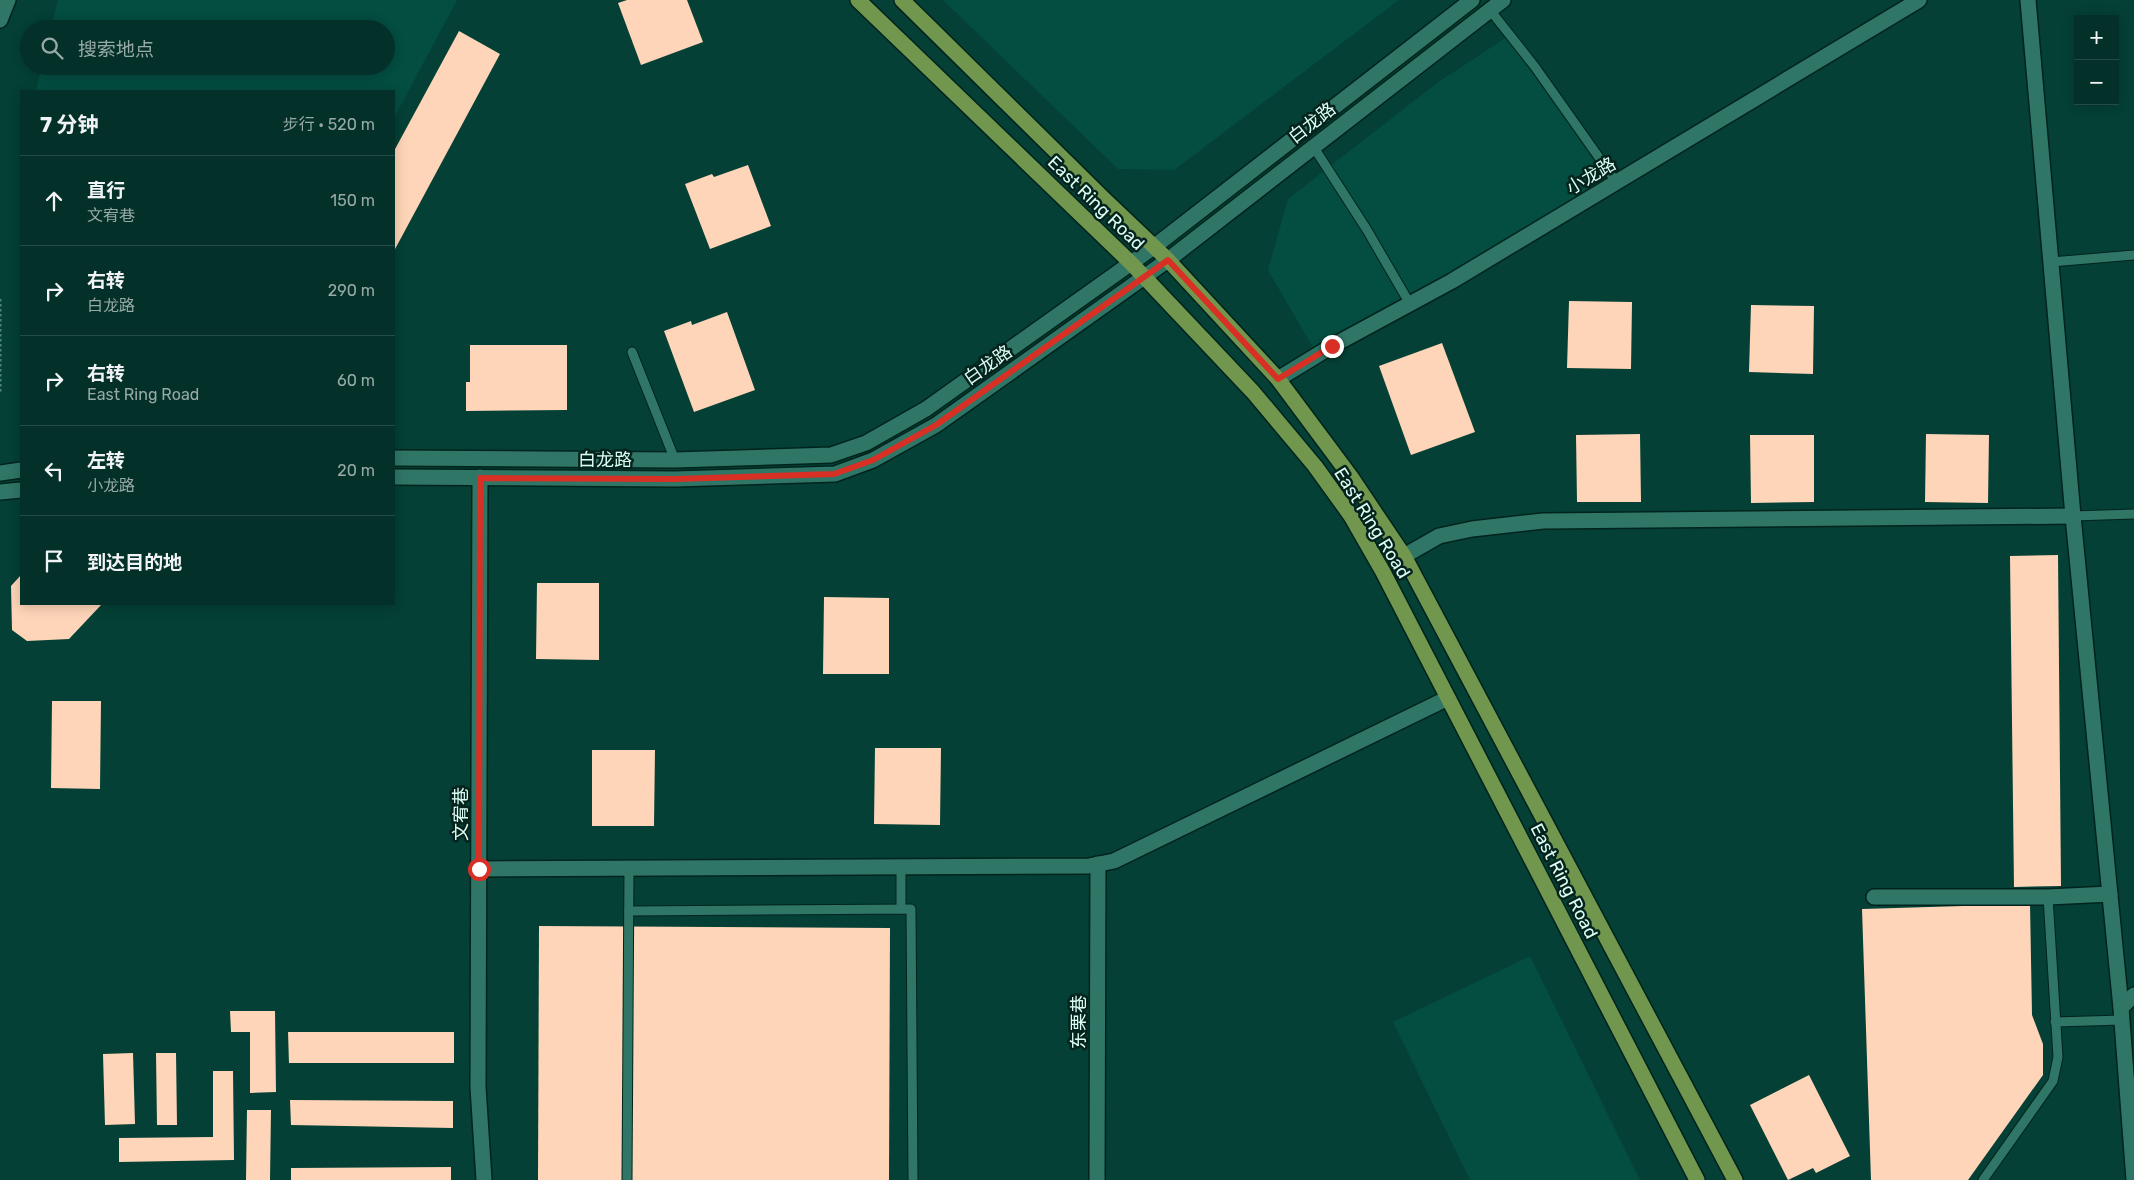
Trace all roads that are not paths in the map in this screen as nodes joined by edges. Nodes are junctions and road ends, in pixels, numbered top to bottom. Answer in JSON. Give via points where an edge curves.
{"nodes":[{"id":1,"x":8,"y":0,"type":"edge"},
{"id":2,"x":858,"y":0,"type":"edge"},
{"id":3,"x":902,"y":0,"type":"edge"},
{"id":4,"x":1472,"y":0,"type":"edge"},
{"id":5,"x":1503,"y":0,"type":"edge"},
{"id":6,"x":1919,"y":0,"type":"edge"},
{"id":7,"x":2028,"y":0,"type":"edge"},
{"id":8,"x":1490,"y":10,"type":"junction"},
{"id":9,"x":0,"y":20,"type":"edge"},
{"id":10,"x":1313,"y":146,"type":"junction"},
{"id":11,"x":1617,"y":183,"type":"junction"},
{"id":12,"x":1155,"y":246,"type":"junction"},
{"id":13,"x":2134,"y":255,"type":"edge"},
{"id":14,"x":1168,"y":260,"type":"junction"},
{"id":15,"x":2051,"y":262,"type":"junction"},
{"id":16,"x":1131,"y":263,"type":"junction"},
{"id":17,"x":1145,"y":277,"type":"junction"},
{"id":18,"x":1410,"y":304,"type":"junction"},
{"id":19,"x":632,"y":352,"type":"dead end"},
{"id":20,"x":1278,"y":379,"type":"junction"},
{"id":21,"x":395,"y":458,"type":"edge"},
{"id":22,"x":674,"y":460,"type":"junction"},
{"id":23,"x":20,"y":470,"type":"edge"},
{"id":24,"x":0,"y":473,"type":"edge"},
{"id":25,"x":395,"y":477,"type":"edge"},
{"id":26,"x":480,"y":478,"type":"junction"},
{"id":27,"x":20,"y":490,"type":"edge"},
{"id":28,"x":0,"y":492,"type":"edge"},
{"id":29,"x":2134,"y":514,"type":"edge"},
{"id":30,"x":2073,"y":516,"type":"junction"},
{"id":31,"x":1404,"y":556,"type":"junction"},
{"id":32,"x":1448,"y":698,"type":"junction"},
{"id":33,"x":1098,"y":864,"type":"junction"},
{"id":34,"x":901,"y":867,"type":"junction"},
{"id":35,"x":629,"y":868,"type":"junction"},
{"id":36,"x":479,"y":869,"type":"junction"},
{"id":37,"x":2110,"y":894,"type":"junction"},
{"id":38,"x":1874,"y":897,"type":"dead end"},
{"id":39,"x":2048,"y":897,"type":"junction"},
{"id":40,"x":901,"y":909,"type":"junction"},
{"id":41,"x":629,"y":911,"type":"junction"},
{"id":42,"x":2134,"y":995,"type":"edge"},
{"id":43,"x":2122,"y":1014,"type":"junction"},
{"id":44,"x":2055,"y":1022,"type":"junction"},
{"id":45,"x":484,"y":1180,"type":"edge"},
{"id":46,"x":627,"y":1180,"type":"edge"},
{"id":47,"x":913,"y":1180,"type":"edge"},
{"id":48,"x":1097,"y":1180,"type":"edge"},
{"id":49,"x":1697,"y":1180,"type":"edge"},
{"id":50,"x":1735,"y":1180,"type":"edge"},
{"id":51,"x":1983,"y":1180,"type":"edge"},
{"id":52,"x":2134,"y":1180,"type":"edge"}],
"edges":[{"from":1,"to":9,"type":"street"},
{"from":2,"to":16,"type":"main road","name":"East Ring Road"},
{"from":3,"to":12,"type":"main road","name":"East Ring Road"},
{"from":4,"to":12,"type":"street","name":"白龙路"},
{"from":5,"to":8,"type":"street","name":"白龙路"},
{"from":6,"to":11,"type":"street","name":"小龙路"},
{"from":7,"to":15,"type":"street"},
{"from":8,"to":10,"type":"street","name":"白龙路"},
{"from":8,"to":11,"type":"lane","via":[[1535,67]]},
{"from":10,"to":14,"type":"street","name":"白龙路"},
{"from":10,"to":18,"type":"lane"},
{"from":11,"to":18,"type":"street","name":"小龙路"},
{"from":12,"to":14,"type":"main road","name":"East Ring Road"},
{"from":12,"to":16,"type":"street","name":"白龙路"},
{"from":13,"to":15,"type":"lane"},
{"from":14,"to":17,"type":"street","name":"白龙路"},
{"from":14,"to":20,"type":"main road","name":"East Ring Road"},
{"from":15,"to":30,"type":"street"},
{"from":16,"to":17,"type":"main road","name":"East Ring Road"},
{"from":16,"to":22,"type":"street","name":"白龙路","via":[[926,409],[866,443],[831,454]]},
{"from":17,"to":26,"type":"street","name":"白龙路","via":[[936,425],[873,460],[834,474],[675,479]]},
{"from":17,"to":32,"type":"main road","name":"East Ring Road","via":[[1253,392],[1351,516]]},
{"from":18,"to":20,"type":"street","name":"小龙路"},
{"from":19,"to":22,"type":"lane"},
{"from":20,"to":31,"type":"main road","name":"East Ring Road","via":[[1352,477]]},
{"from":21,"to":22,"type":"street","name":"白龙路"},
{"from":23,"to":24,"type":"street"},
{"from":25,"to":26,"type":"street","name":"白龙路"},
{"from":26,"to":36,"type":"street","name":"文宥巷"},
{"from":27,"to":28,"type":"street"},
{"from":29,"to":30,"type":"lane"},
{"from":30,"to":31,"type":"street","via":[[1543,522],[1472,529],[1439,536]]},
{"from":30,"to":37,"type":"street"},
{"from":31,"to":50,"type":"main road","name":"East Ring Road"},
{"from":32,"to":33,"type":"street","via":[[1114,861]]},
{"from":32,"to":49,"type":"main road","name":"East Ring Road"},
{"from":33,"to":34,"type":"street"},
{"from":33,"to":48,"type":"street","name":"东栗巷"},
{"from":34,"to":35,"type":"street"},
{"from":34,"to":40,"type":"lane"},
{"from":35,"to":36,"type":"street"},
{"from":35,"to":41,"type":"lane"},
{"from":36,"to":45,"type":"street","name":"文宥巷","via":[[478,1087]]},
{"from":37,"to":39,"type":"street"},
{"from":37,"to":43,"type":"street"},
{"from":38,"to":39,"type":"street"},
{"from":39,"to":44,"type":"lane"},
{"from":40,"to":41,"type":"lane"},
{"from":40,"to":47,"type":"lane","via":[[911,909]]},
{"from":41,"to":46,"type":"lane"},
{"from":42,"to":43,"type":"street"},
{"from":43,"to":44,"type":"lane"},
{"from":43,"to":52,"type":"street"},
{"from":44,"to":51,"type":"lane","via":[[2058,1057],[2053,1081]]}]}
